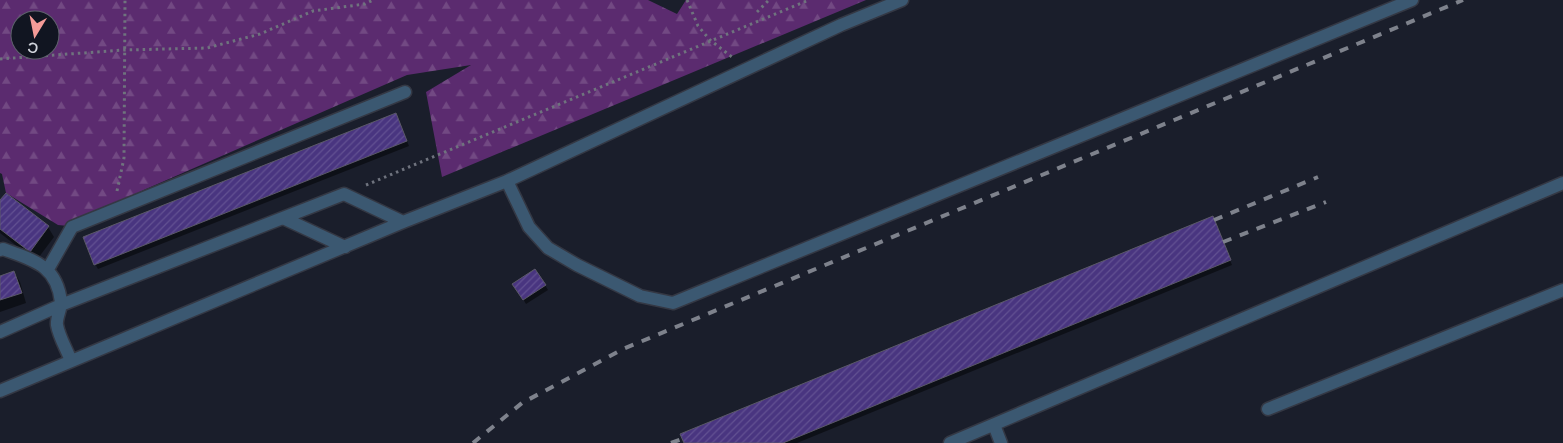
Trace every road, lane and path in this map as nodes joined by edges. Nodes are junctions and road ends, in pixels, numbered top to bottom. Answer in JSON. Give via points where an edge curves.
{"nodes":[{"id":1,"x":125,"y":0,"type":"edge"},
{"id":2,"x":373,"y":0,"type":"edge"},
{"id":3,"x":687,"y":0,"type":"edge"},
{"id":4,"x":769,"y":0,"type":"edge"},
{"id":5,"x":809,"y":0,"type":"edge"},
{"id":6,"x":902,"y":0,"type":"edge"},
{"id":7,"x":1412,"y":0,"type":"edge"},
{"id":8,"x":757,"y":12,"type":"dead end"},
{"id":9,"x":710,"y":40,"type":"junction"},
{"id":10,"x":124,"y":50,"type":"junction"},
{"id":11,"x":0,"y":59,"type":"edge"},
{"id":12,"x":748,"y":68,"type":"junction"},
{"id":13,"x":405,"y":92,"type":"dead end"},
{"id":14,"x":507,"y":181,"type":"junction"},
{"id":15,"x":1563,"y":183,"type":"edge"},
{"id":16,"x":344,"y":194,"type":"junction"},
{"id":17,"x":113,"y":210,"type":"junction"},
{"id":18,"x":283,"y":218,"type":"junction"},
{"id":19,"x":403,"y":222,"type":"junction"},
{"id":20,"x":345,"y":246,"type":"junction"},
{"id":21,"x":0,"y":250,"type":"edge"},
{"id":22,"x":48,"y":269,"type":"junction"},
{"id":23,"x":1563,"y":290,"type":"edge"},
{"id":24,"x":61,"y":305,"type":"junction"},
{"id":25,"x":0,"y":332,"type":"edge"},
{"id":26,"x":71,"y":361,"type":"junction"},
{"id":27,"x":0,"y":391,"type":"edge"},
{"id":28,"x":1268,"y":409,"type":"dead end"},
{"id":29,"x":994,"y":425,"type":"junction"},
{"id":30,"x":950,"y":443,"type":"edge"},
{"id":31,"x":1001,"y":443,"type":"edge"}],
"edges":[{"from":1,"to":10,"type":"path"},
{"from":2,"to":10,"type":"path","via":[[365,4],[312,11],[260,34],[207,48]]},
{"from":3,"to":9,"type":"path","via":[[698,26]]},
{"from":4,"to":8,"type":"path"},
{"from":5,"to":9,"type":"path"},
{"from":6,"to":12,"type":"street"},
{"from":7,"to":14,"type":"street","via":[[673,303],[640,296],[548,248],[529,227]]},
{"from":9,"to":12,"type":"path"},
{"from":9,"to":16,"type":"path"},
{"from":10,"to":11,"type":"path"},
{"from":10,"to":17,"type":"path","via":[[124,158]]},
{"from":12,"to":14,"type":"street"},
{"from":13,"to":17,"type":"street"},
{"from":14,"to":19,"type":"street"},
{"from":15,"to":29,"type":"street"},
{"from":16,"to":18,"type":"street"},
{"from":16,"to":19,"type":"street"},
{"from":17,"to":22,"type":"street","via":[[72,227]]},
{"from":18,"to":20,"type":"street"},
{"from":18,"to":24,"type":"street"},
{"from":19,"to":20,"type":"street"},
{"from":20,"to":26,"type":"street"},
{"from":21,"to":22,"type":"street","via":[[33,260]]},
{"from":22,"to":24,"type":"street","via":[[59,290]]},
{"from":23,"to":28,"type":"street"},
{"from":24,"to":25,"type":"street"},
{"from":24,"to":26,"type":"street","via":[[56,324]]},
{"from":26,"to":27,"type":"street"},
{"from":29,"to":30,"type":"street"},
{"from":29,"to":31,"type":"street"}]}
